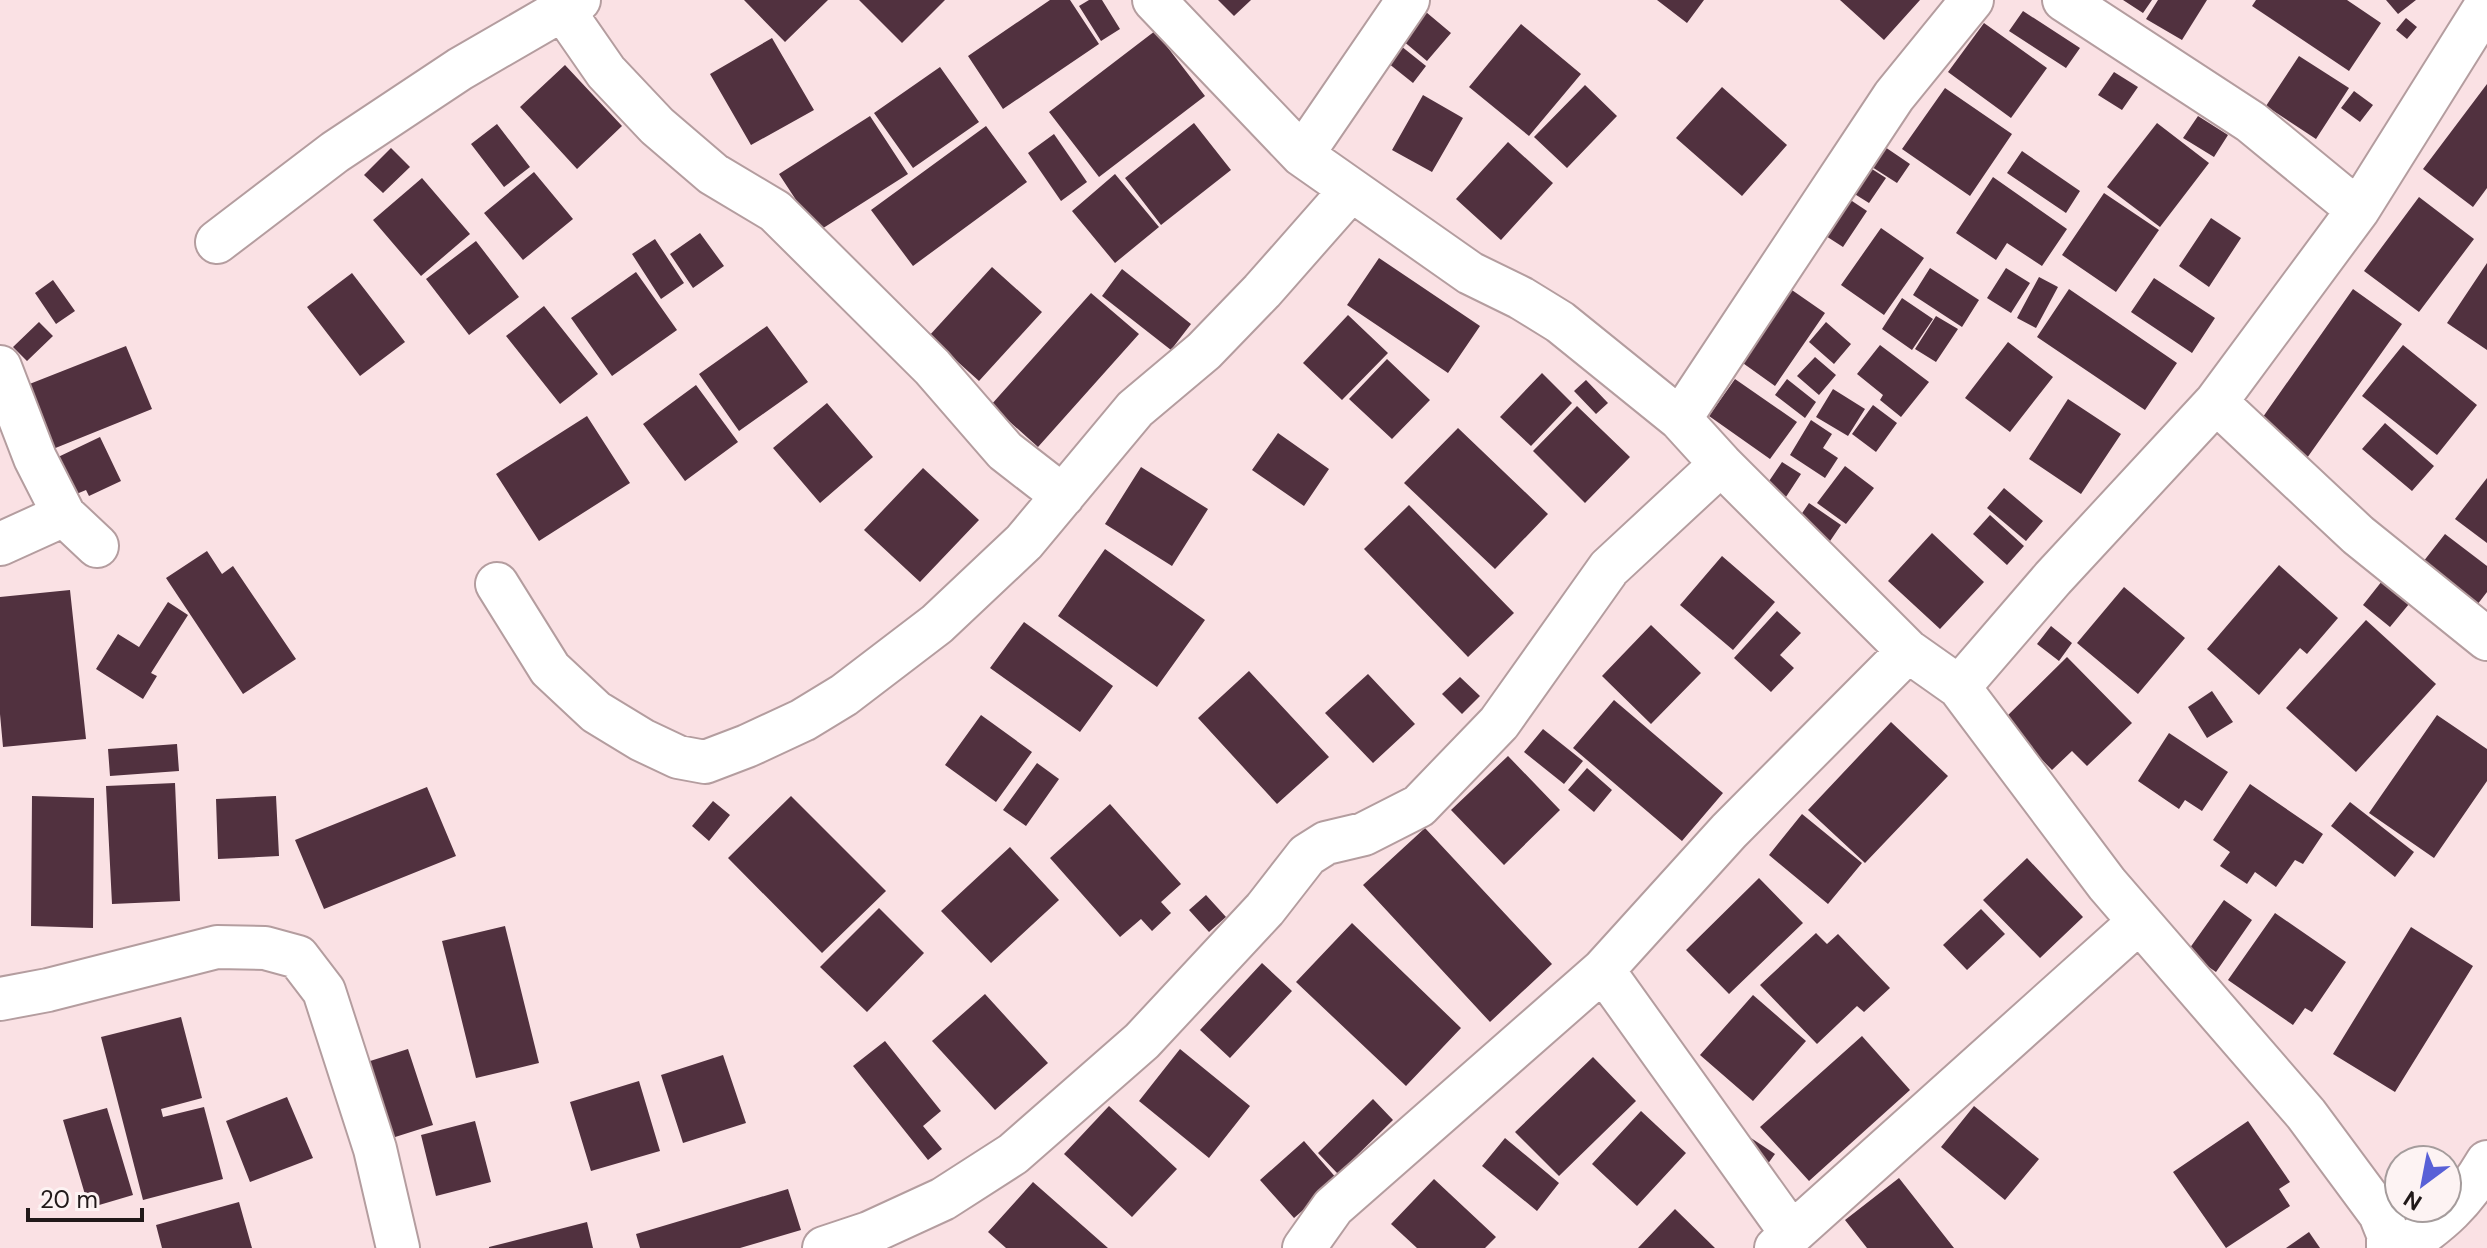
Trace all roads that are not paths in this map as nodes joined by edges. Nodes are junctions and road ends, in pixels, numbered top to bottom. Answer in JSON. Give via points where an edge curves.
{"nodes":[{"id":1,"x":1154,"y":0,"type":"edge"},
{"id":2,"x":1408,"y":0,"type":"edge"},
{"id":3,"x":1972,"y":0,"type":"edge"},
{"id":4,"x":2064,"y":0,"type":"edge"},
{"id":5,"x":2487,"y":4,"type":"edge"},
{"id":6,"x":571,"y":5,"type":"edge"},
{"id":7,"x":1302,"y":155,"type":"junction"},
{"id":8,"x":1351,"y":190,"type":"junction"},
{"id":9,"x":2358,"y":210,"type":"junction"},
{"id":10,"x":217,"y":242,"type":"dead end"},
{"id":11,"x":0,"y":367,"type":"edge"},
{"id":12,"x":2216,"y":402,"type":"junction"},
{"id":13,"x":1680,"y":419,"type":"junction"},
{"id":14,"x":1721,"y":464,"type":"junction"},
{"id":15,"x":1063,"y":496,"type":"junction"},
{"id":16,"x":64,"y":515,"type":"junction"},
{"id":17,"x":0,"y":544,"type":"edge"},
{"id":18,"x":97,"y":546,"type":"dead end"},
{"id":19,"x":497,"y":584,"type":"dead end"},
{"id":20,"x":2487,"y":639,"type":"edge"},
{"id":21,"x":1908,"y":651,"type":"junction"},
{"id":22,"x":1959,"y":687,"type":"junction"},
{"id":23,"x":2139,"y":922,"type":"junction"},
{"id":24,"x":1603,"y":970,"type":"junction"},
{"id":25,"x":0,"y":999,"type":"edge"},
{"id":26,"x":2487,"y":1162,"type":"edge"},
{"id":27,"x":1784,"y":1241,"type":"edge"},
{"id":28,"x":398,"y":1248,"type":"edge"},
{"id":29,"x":824,"y":1248,"type":"edge"},
{"id":30,"x":1304,"y":1248,"type":"edge"},
{"id":31,"x":2388,"y":1248,"type":"edge"},
{"id":32,"x":2403,"y":1248,"type":"edge"}],
"edges":[{"from":1,"to":7,"type":"street"},
{"from":2,"to":7,"type":"street"},
{"from":3,"to":13,"type":"street","via":[[1894,96]]},
{"from":4,"to":9,"type":"street","via":[[2251,122]]},
{"from":5,"to":9,"type":"street"},
{"from":6,"to":10,"type":"street","via":[[460,69],[335,152]]},
{"from":6,"to":15,"type":"street","via":[[606,72],[657,126],[713,174],[775,211],[932,367],[1005,451]]},
{"from":7,"to":8,"type":"street"},
{"from":8,"to":13,"type":"street","via":[[1470,273],[1560,322]]},
{"from":8,"to":15,"type":"street","via":[[1204,351],[1135,409]]},
{"from":9,"to":12,"type":"street"},
{"from":11,"to":16,"type":"street"},
{"from":12,"to":20,"type":"street","via":[[2358,535]]},
{"from":12,"to":22,"type":"street"},
{"from":13,"to":14,"type":"street"},
{"from":14,"to":21,"type":"street"},
{"from":14,"to":29,"type":"street","via":[[1609,568],[1499,723],[1419,806],[1307,855],[1265,909],[1142,1041],[1013,1154],[943,1199]]},
{"from":15,"to":19,"type":"street","via":[[1024,542],[937,624],[844,695],[803,720],[705,762],[654,746],[596,712],[550,669]]},
{"from":16,"to":17,"type":"street"},
{"from":16,"to":18,"type":"street"},
{"from":21,"to":22,"type":"street"},
{"from":21,"to":24,"type":"street","via":[[1729,831]]},
{"from":22,"to":23,"type":"street"},
{"from":23,"to":27,"type":"street"},
{"from":23,"to":31,"type":"street","via":[[2306,1114],[2380,1214]]},
{"from":24,"to":27,"type":"street"},
{"from":24,"to":30,"type":"street","via":[[1333,1207]]},
{"from":25,"to":28,"type":"street","via":[[217,947],[265,948],[298,957],[324,991],[375,1149]]},
{"from":26,"to":32,"type":"street","via":[[2457,1205]]}]}
